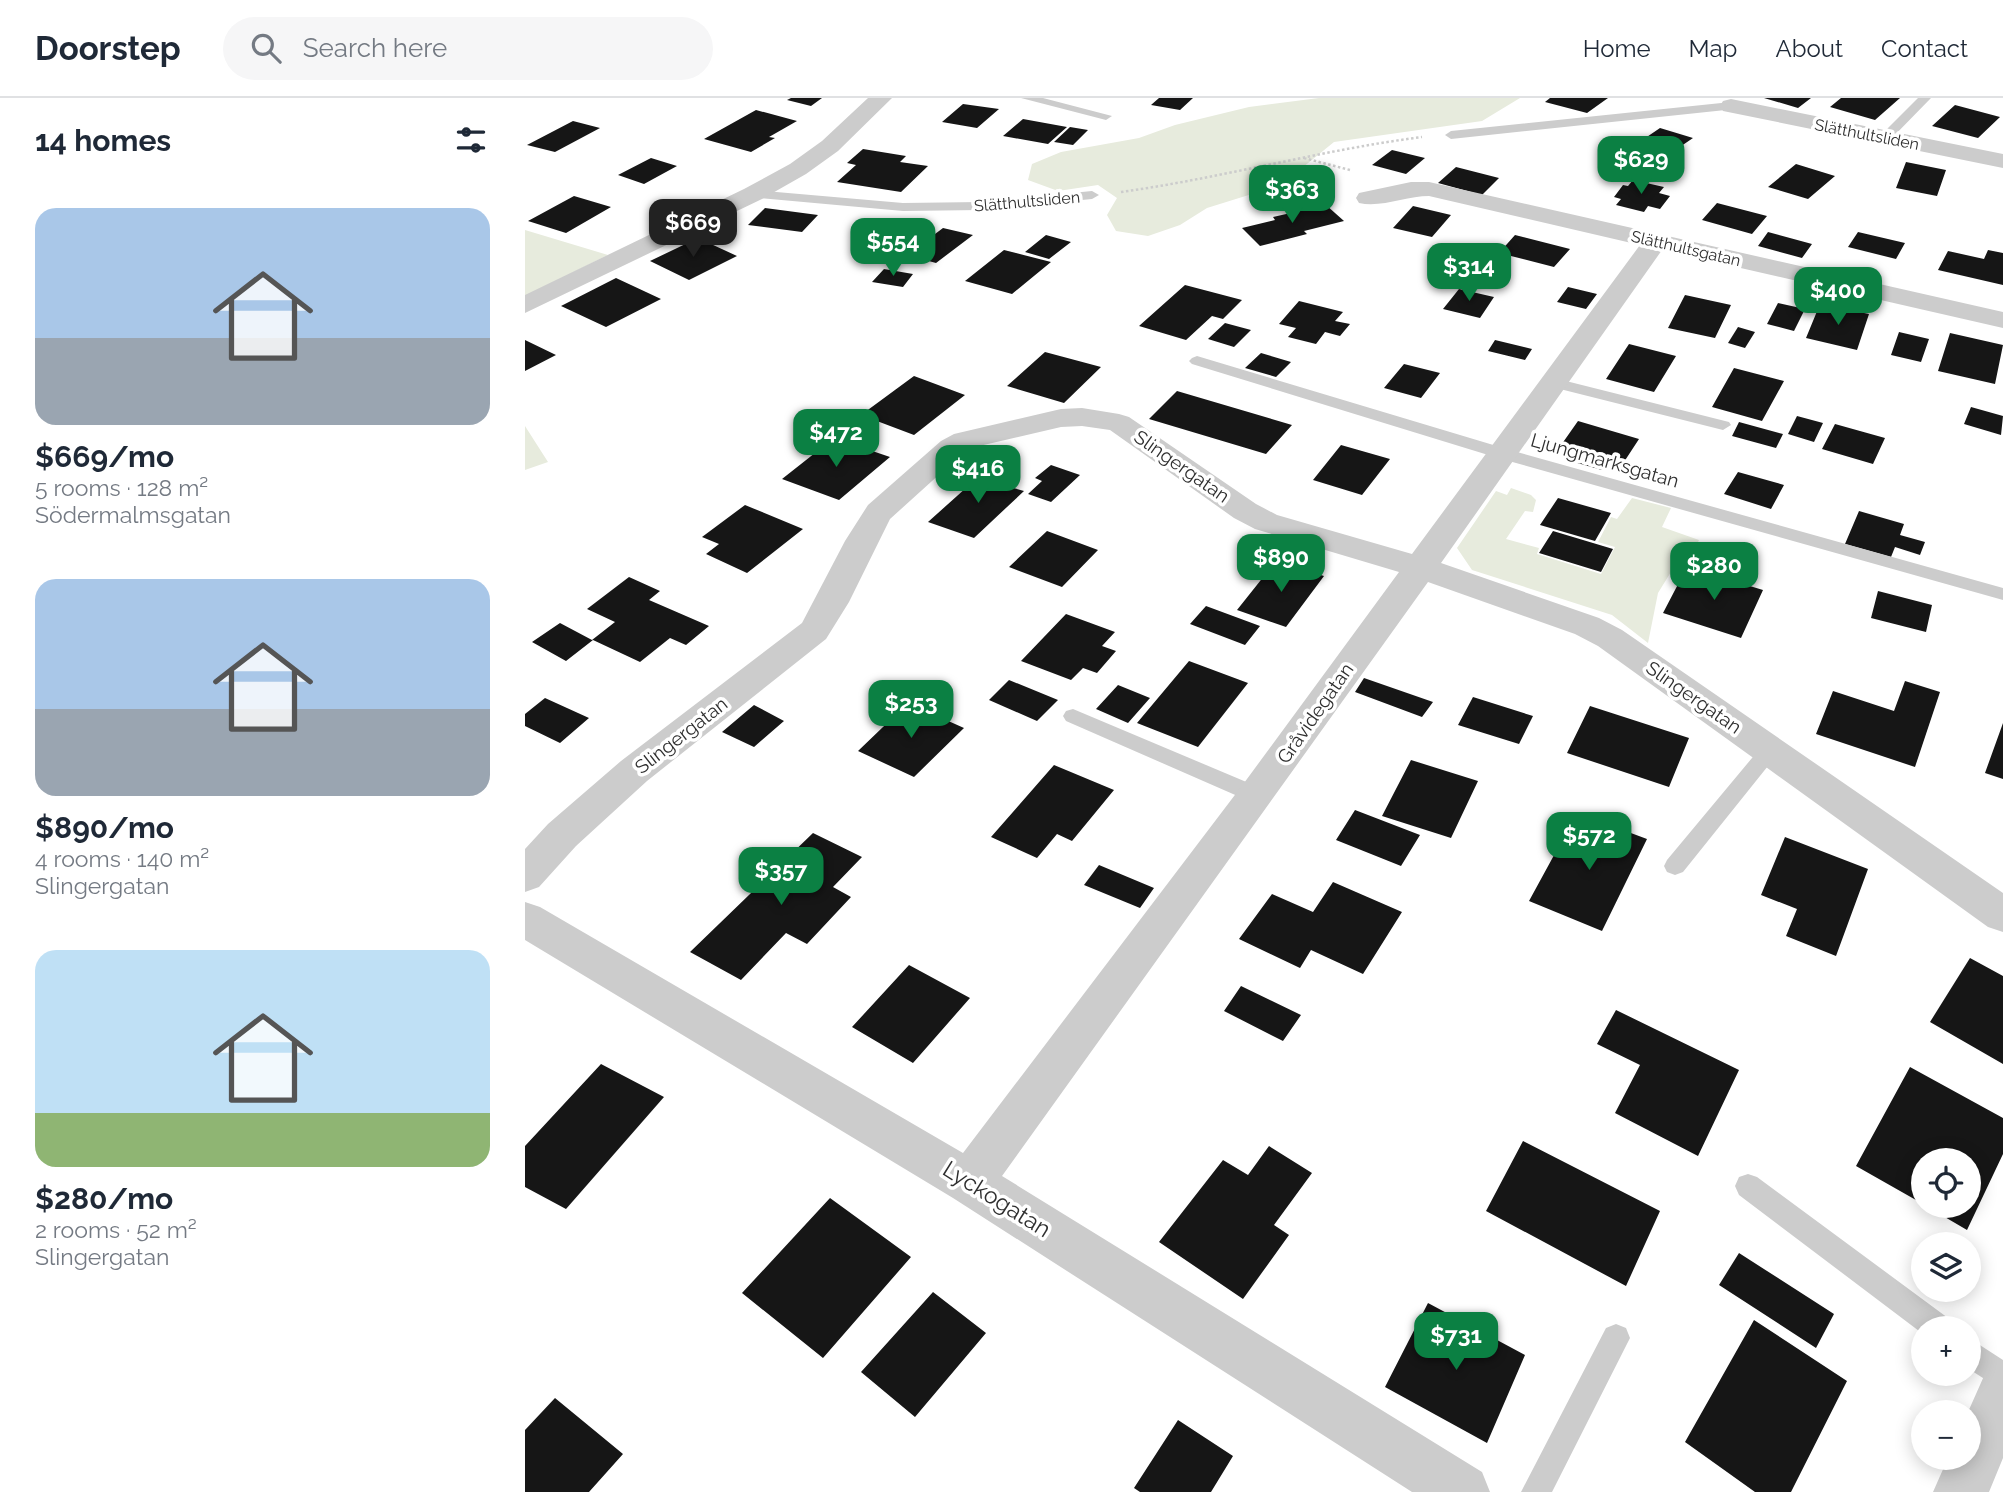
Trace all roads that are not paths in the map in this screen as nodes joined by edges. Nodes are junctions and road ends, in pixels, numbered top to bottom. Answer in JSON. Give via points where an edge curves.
{"nodes":[{"id":1,"x":881,"y":98,"type":"edge"},
{"id":2,"x":1027,"y":98,"type":"edge"},
{"id":3,"x":1925,"y":98,"type":"edge"},
{"id":4,"x":1731,"y":107,"type":"joint"},
{"id":5,"x":1105,"y":116,"type":"dead end"},
{"id":6,"x":1451,"y":135,"type":"road end"},
{"id":7,"x":1885,"y":138,"type":"junction"},
{"id":8,"x":2003,"y":161,"type":"edge"},
{"id":9,"x":753,"y":194,"type":"junction"},
{"id":10,"x":1092,"y":195,"type":"road end"},
{"id":11,"x":1368,"y":198,"type":"dead end"},
{"id":12,"x":1655,"y":242,"type":"junction"},
{"id":13,"x":525,"y":305,"type":"edge"},
{"id":14,"x":2003,"y":320,"type":"edge"},
{"id":15,"x":1198,"y":361,"type":"dead end"},
{"id":16,"x":1555,"y":383,"type":"junction"},
{"id":17,"x":1723,"y":425,"type":"dead end"},
{"id":18,"x":1504,"y":454,"type":"junction"},
{"id":19,"x":1419,"y":567,"type":"junction"},
{"id":20,"x":2003,"y":594,"type":"edge"},
{"id":21,"x":1073,"y":716,"type":"dead end"},
{"id":22,"x":1769,"y":751,"type":"junction"},
{"id":23,"x":1256,"y":796,"type":"junction"},
{"id":24,"x":1675,"y":866,"type":"dead end"},
{"id":25,"x":525,"y":876,"type":"edge"},
{"id":26,"x":2003,"y":915,"type":"edge"},
{"id":27,"x":525,"y":919,"type":"edge"},
{"id":28,"x":970,"y":1182,"type":"junction"},
{"id":29,"x":1748,"y":1186,"type":"dead end"},
{"id":30,"x":1922,"y":1316,"type":"edge"},
{"id":31,"x":1616,"y":1338,"type":"dead end"},
{"id":32,"x":1981,"y":1361,"type":"edge"},
{"id":33,"x":2003,"y":1377,"type":"edge"},
{"id":34,"x":2003,"y":1395,"type":"edge"},
{"id":35,"x":1462,"y":1492,"type":"edge"},
{"id":36,"x":1535,"y":1492,"type":"edge"},
{"id":37,"x":1961,"y":1492,"type":"edge"}],
"edges":[{"from":1,"to":9,"type":"street","via":[[829,146]]},
{"from":2,"to":5,"type":"lane"},
{"from":3,"to":7,"type":"lane"},
{"from":4,"to":6,"type":"lane"},
{"from":4,"to":7,"type":"street","name":"Slätthultsliden"},
{"from":7,"to":8,"type":"street","name":"Slätthultsliden"},
{"from":9,"to":10,"type":"lane","name":"Slätthultsliden","via":[[903,206],[981,206]]},
{"from":9,"to":13,"type":"street"},
{"from":11,"to":12,"type":"street","name":"Slätthultsgatan","via":[[1429,190]]},
{"from":12,"to":14,"type":"street","name":"Slätthultsgatan"},
{"from":12,"to":16,"type":"street","name":"Gråvidegatan"},
{"from":15,"to":18,"type":"lane","name":"Ljungmarksgatan"},
{"from":16,"to":17,"type":"lane"},
{"from":16,"to":18,"type":"street","name":"Gråvidegatan"},
{"from":18,"to":19,"type":"street","name":"Gråvidegatan"},
{"from":18,"to":20,"type":"lane","name":"Ljungmarksgatan"},
{"from":19,"to":22,"type":"street","name":"Slingergatan","via":[[1610,638]]},
{"from":19,"to":23,"type":"street","name":"Gråvidegatan"},
{"from":19,"to":25,"type":"street","name":"Slingergatan","via":[[1266,522],[1119,423],[1061,418],[977,435],[952,447],[879,512],[829,611],[814,631],[634,771],[562,835]]},
{"from":21,"to":23,"type":"lane"},
{"from":22,"to":24,"type":"lane"},
{"from":22,"to":26,"type":"street","name":"Slingergatan"},
{"from":23,"to":28,"type":"street","name":"Gråvidegatan"},
{"from":27,"to":28,"type":"street","name":"Lyckogatan"},
{"from":28,"to":35,"type":"street","name":"Lyckogatan"},
{"from":29,"to":30,"type":"lane"},
{"from":31,"to":36,"type":"lane"},
{"from":32,"to":33,"type":"lane"},
{"from":34,"to":37,"type":"street"}]}
